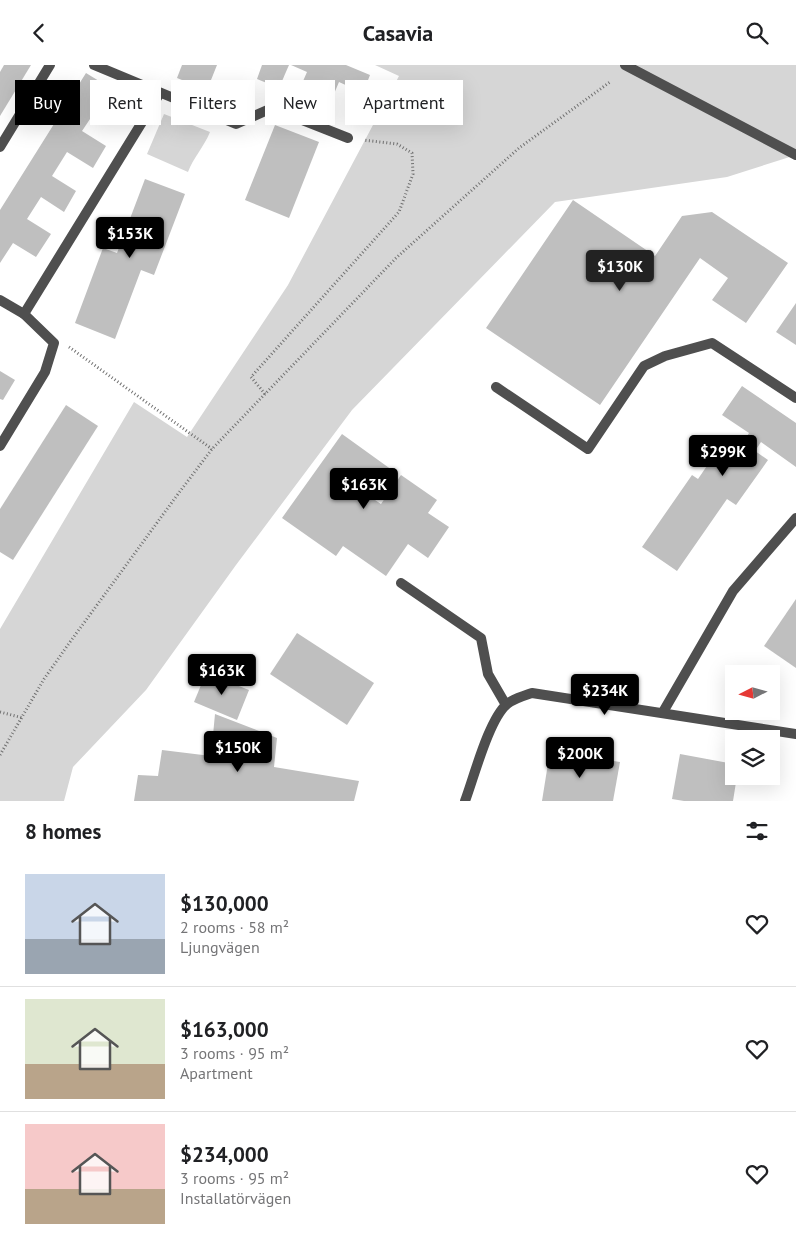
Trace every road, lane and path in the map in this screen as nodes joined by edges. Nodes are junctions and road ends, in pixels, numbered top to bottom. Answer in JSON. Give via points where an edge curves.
{"nodes":[{"id":1,"x":50,"y":65,"type":"edge"},
{"id":2,"x":94,"y":65,"type":"edge"},
{"id":3,"x":625,"y":65,"type":"edge"},
{"id":4,"x":129,"y":80,"type":"edge"},
{"id":5,"x":610,"y":82,"type":"dead end"},
{"id":6,"x":161,"y":93,"type":"edge"},
{"id":7,"x":140,"y":125,"type":"edge"},
{"id":8,"x":348,"y":138,"type":"joint"},
{"id":9,"x":0,"y":147,"type":"edge"},
{"id":10,"x":796,"y":155,"type":"edge"},
{"id":11,"x":0,"y":300,"type":"edge"},
{"id":12,"x":24,"y":313,"type":"junction"},
{"id":13,"x":54,"y":343,"type":"junction"},
{"id":14,"x":496,"y":387,"type":"dead end"},
{"id":15,"x":265,"y":394,"type":"junction"},
{"id":16,"x":796,"y":398,"type":"edge"},
{"id":17,"x":0,"y":446,"type":"edge"},
{"id":18,"x":212,"y":449,"type":"junction"},
{"id":19,"x":796,"y":518,"type":"edge"},
{"id":20,"x":401,"y":583,"type":"dead end"},
{"id":21,"x":506,"y":705,"type":"junction"},
{"id":22,"x":0,"y":712,"type":"edge"},
{"id":23,"x":663,"y":712,"type":"junction"},
{"id":24,"x":23,"y":719,"type":"junction"},
{"id":25,"x":796,"y":734,"type":"edge"},
{"id":26,"x":0,"y":755,"type":"edge"},
{"id":27,"x":465,"y":801,"type":"edge"}],
"edges":[{"from":1,"to":9,"type":"street"},
{"from":2,"to":4,"type":"street"},
{"from":3,"to":10,"type":"street"},
{"from":5,"to":15,"type":"path","via":[[519,148],[396,258]]},
{"from":6,"to":8,"type":"street","via":[[236,124],[272,107]]},
{"from":7,"to":12,"type":"street"},
{"from":8,"to":15,"type":"path","via":[[397,144],[412,153],[413,174],[399,212],[251,377]]},
{"from":11,"to":12,"type":"street"},
{"from":12,"to":13,"type":"street"},
{"from":13,"to":17,"type":"street","via":[[45,372]]},
{"from":13,"to":18,"type":"path","via":[[69,346]]},
{"from":14,"to":16,"type":"street","via":[[588,449],[644,366],[665,356],[712,343]]},
{"from":15,"to":18,"type":"path"},
{"from":18,"to":24,"type":"path","via":[[44,679]]},
{"from":19,"to":23,"type":"street","via":[[733,591]]},
{"from":20,"to":21,"type":"street","via":[[481,639],[488,674]]},
{"from":21,"to":23,"type":"street","via":[[517,697],[532,693]]},
{"from":21,"to":27,"type":"street","via":[[494,721]]},
{"from":22,"to":24,"type":"path"},
{"from":23,"to":25,"type":"street"},
{"from":24,"to":26,"type":"path"}]}
